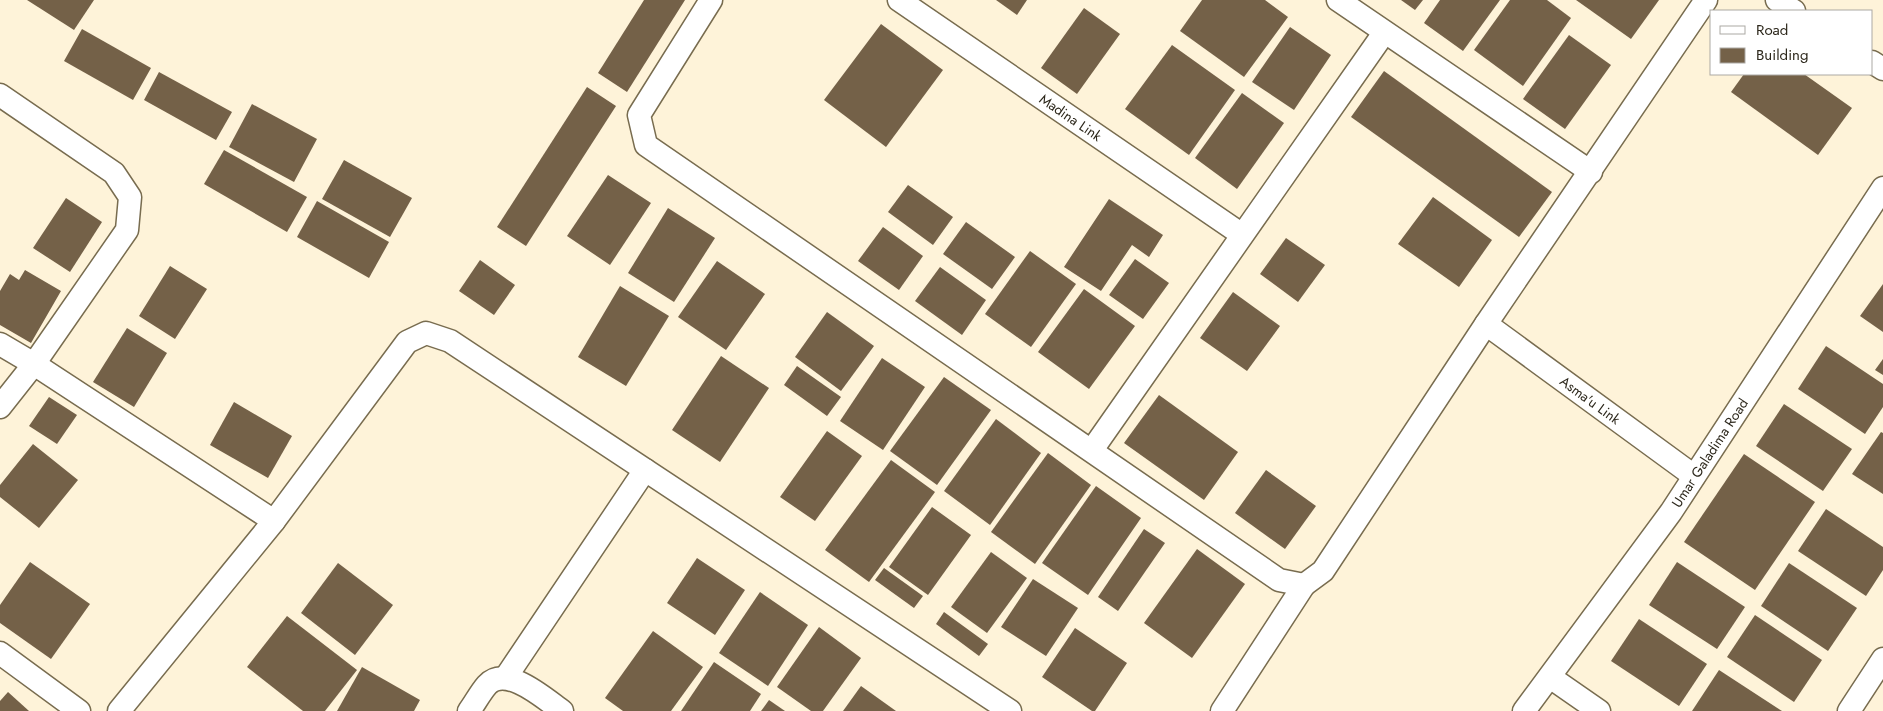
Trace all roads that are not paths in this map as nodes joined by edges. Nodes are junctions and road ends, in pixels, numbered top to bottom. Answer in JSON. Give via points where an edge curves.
{"nodes":[{"id":1,"x":711,"y":0,"type":"edge"},
{"id":2,"x":899,"y":0,"type":"edge"},
{"id":3,"x":1338,"y":0,"type":"edge"},
{"id":4,"x":1706,"y":0,"type":"edge"},
{"id":5,"x":1777,"y":0,"type":"edge"},
{"id":6,"x":1792,"y":10,"type":"edge"},
{"id":7,"x":1384,"y":32,"type":"junction"},
{"id":8,"x":0,"y":95,"type":"edge"},
{"id":9,"x":1591,"y":172,"type":"junction"},
{"id":10,"x":1883,"y":188,"type":"edge"},
{"id":11,"x":1241,"y":234,"type":"junction"},
{"id":12,"x":1486,"y":324,"type":"junction"},
{"id":13,"x":0,"y":344,"type":"edge"},
{"id":14,"x":34,"y":364,"type":"junction"},
{"id":15,"x":0,"y":408,"type":"edge"},
{"id":16,"x":1092,"y":450,"type":"junction"},
{"id":17,"x":646,"y":470,"type":"junction"},
{"id":18,"x":1694,"y":476,"type":"junction"},
{"id":19,"x":274,"y":521,"type":"junction"},
{"id":20,"x":1304,"y":585,"type":"junction"},
{"id":21,"x":0,"y":653,"type":"edge"},
{"id":22,"x":1883,"y":659,"type":"edge"},
{"id":23,"x":506,"y":677,"type":"junction"},
{"id":24,"x":1550,"y":677,"type":"junction"},
{"id":25,"x":79,"y":711,"type":"edge"},
{"id":26,"x":119,"y":711,"type":"edge"},
{"id":27,"x":469,"y":711,"type":"edge"},
{"id":28,"x":562,"y":711,"type":"edge"},
{"id":29,"x":1010,"y":711,"type":"edge"},
{"id":30,"x":1222,"y":711,"type":"edge"},
{"id":31,"x":1524,"y":711,"type":"edge"},
{"id":32,"x":1599,"y":711,"type":"edge"},
{"id":33,"x":1849,"y":711,"type":"edge"}],
"edges":[{"from":1,"to":16,"type":"street","via":[[639,115],[646,145]]},
{"from":2,"to":11,"type":"street","name":"Madina Link"},
{"from":3,"to":7,"type":"street"},
{"from":4,"to":9,"type":"street"},
{"from":5,"to":6,"type":"street"},
{"from":7,"to":9,"type":"street"},
{"from":7,"to":11,"type":"street"},
{"from":8,"to":14,"type":"street","via":[[114,173],[130,197],[127,230]]},
{"from":9,"to":12,"type":"street"},
{"from":10,"to":18,"type":"street","name":"Umar Galadima Road"},
{"from":11,"to":16,"type":"street"},
{"from":12,"to":18,"type":"street","name":"Asma'u Link"},
{"from":12,"to":20,"type":"street","via":[[1323,571]]},
{"from":13,"to":14,"type":"street"},
{"from":14,"to":15,"type":"street"},
{"from":14,"to":19,"type":"street"},
{"from":16,"to":20,"type":"street","via":[[1279,580]]},
{"from":17,"to":19,"type":"street","via":[[450,341],[426,333],[407,342]]},
{"from":17,"to":23,"type":"street"},
{"from":17,"to":29,"type":"street"},
{"from":18,"to":24,"type":"street","name":"Umar Galadima Road"},
{"from":19,"to":26,"type":"street"},
{"from":20,"to":30,"type":"street"},
{"from":21,"to":25,"type":"street"},
{"from":22,"to":33,"type":"street"},
{"from":23,"to":27,"type":"street","via":[[488,683]]},
{"from":23,"to":28,"type":"street","via":[[520,682]]},
{"from":24,"to":31,"type":"street","name":"Umar Galadima Road"},
{"from":24,"to":32,"type":"street"}]}
